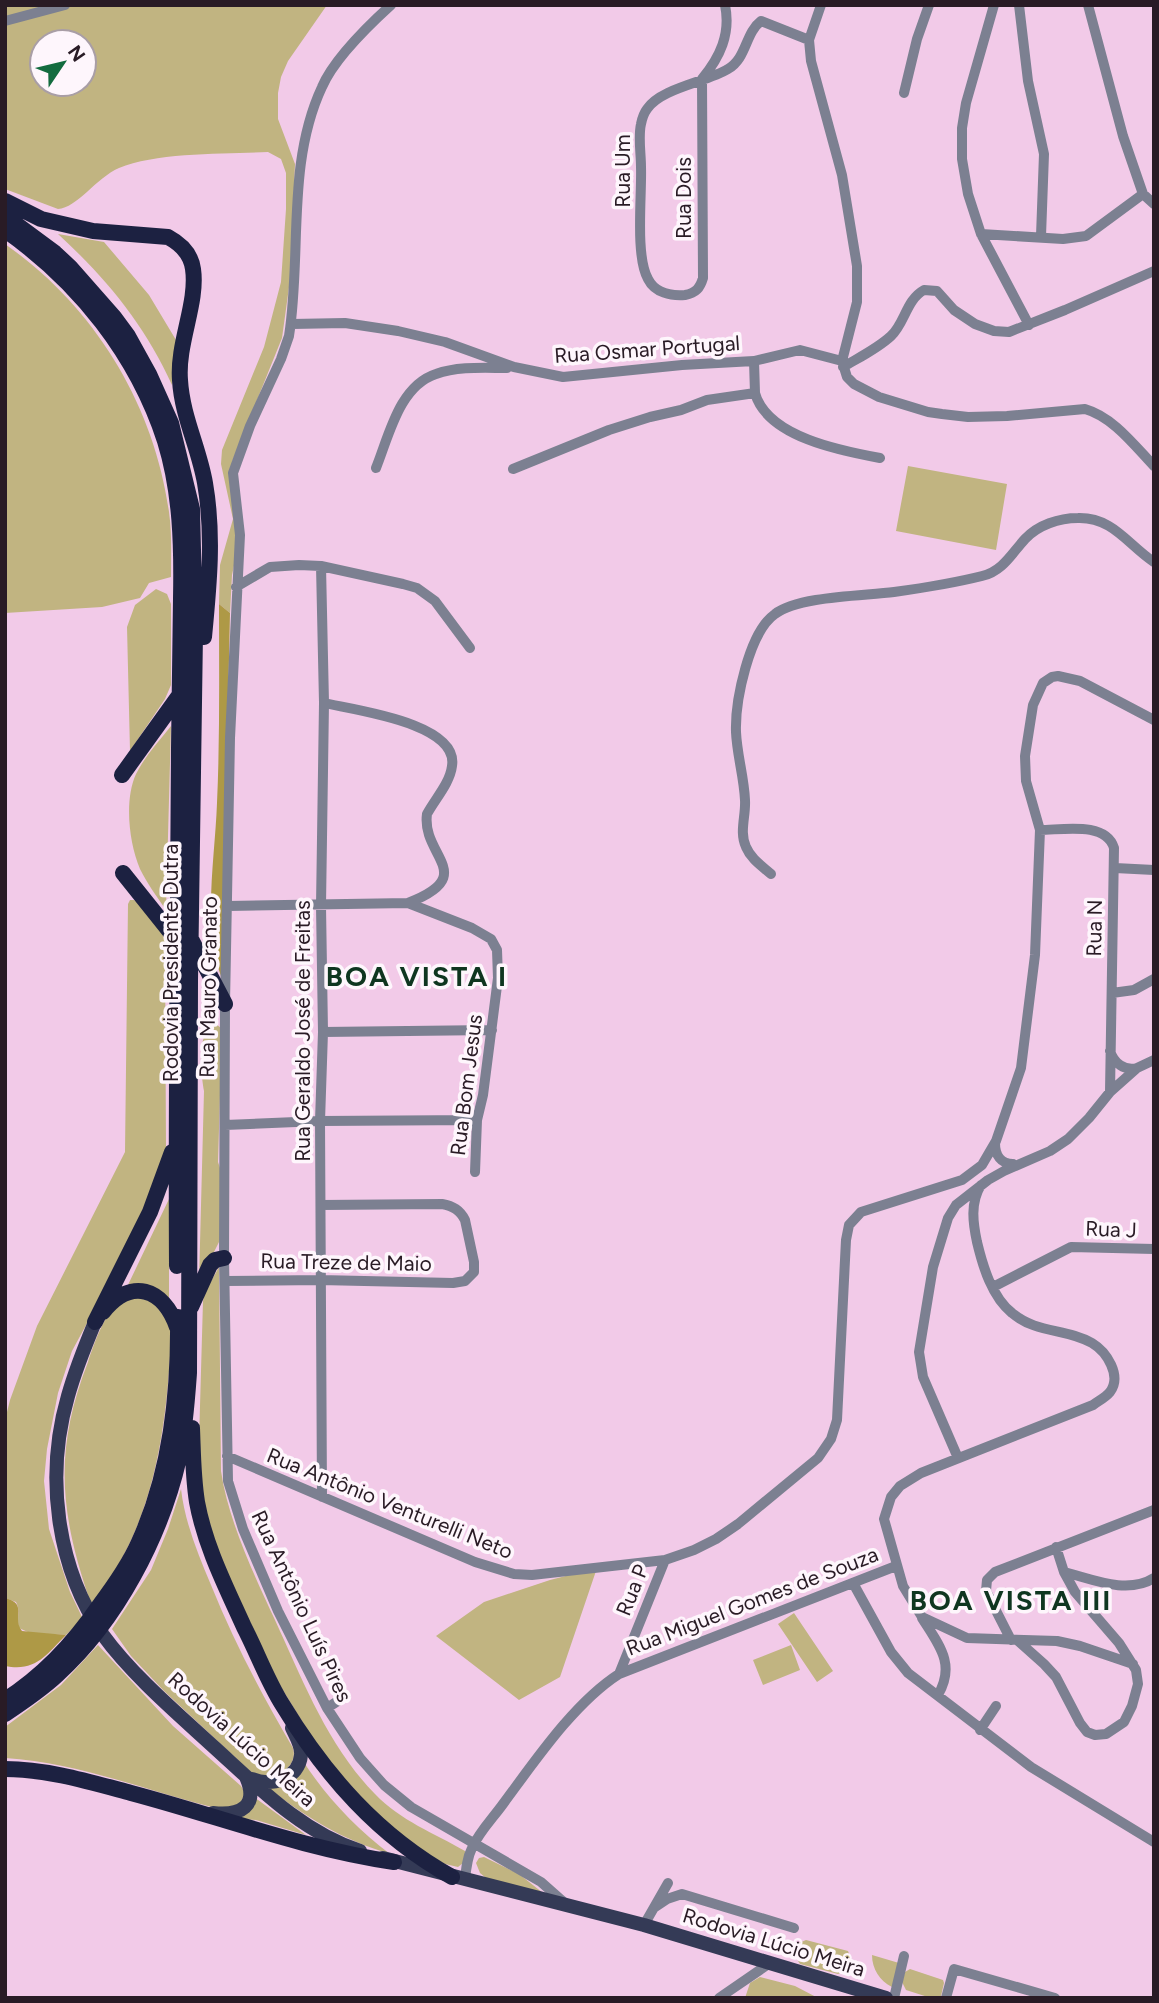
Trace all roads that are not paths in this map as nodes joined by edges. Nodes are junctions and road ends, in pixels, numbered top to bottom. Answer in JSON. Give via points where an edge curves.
{"nodes":[{"id":1,"x":65,"y":5,"type":"edge"},
{"id":2,"x":391,"y":5,"type":"edge"},
{"id":3,"x":725,"y":5,"type":"edge"},
{"id":4,"x":821,"y":5,"type":"edge"},
{"id":5,"x":929,"y":5,"type":"edge"},
{"id":6,"x":994,"y":5,"type":"edge"},
{"id":7,"x":1019,"y":5,"type":"edge"},
{"id":8,"x":1088,"y":5,"type":"edge"},
{"id":9,"x":5,"y":21,"type":"edge"},
{"id":10,"x":809,"y":40,"type":"junction"},
{"id":11,"x":702,"y":79,"type":"junction"},
{"id":12,"x":904,"y":93,"type":"dead end"},
{"id":13,"x":1143,"y":194,"type":"junction"},
{"id":14,"x":5,"y":201,"type":"edge"},
{"id":15,"x":1154,"y":204,"type":"edge"},
{"id":16,"x":5,"y":216,"type":"edge"},
{"id":17,"x":5,"y":230,"type":"edge"},
{"id":18,"x":981,"y":234,"type":"junction"},
{"id":19,"x":1041,"y":236,"type":"junction"},
{"id":20,"x":1154,"y":271,"type":"edge"},
{"id":21,"x":674,"y":295,"type":"joint"},
{"id":22,"x":292,"y":324,"type":"junction"},
{"id":23,"x":1029,"y":325,"type":"junction"},
{"id":24,"x":754,"y":361,"type":"junction"},
{"id":25,"x":842,"y":364,"type":"junction"},
{"id":26,"x":514,"y":367,"type":"junction"},
{"id":27,"x":755,"y":393,"type":"junction"},
{"id":28,"x":880,"y":458,"type":"dead end"},
{"id":29,"x":1154,"y":466,"type":"edge"},
{"id":30,"x":376,"y":468,"type":"dead end"},
{"id":31,"x":513,"y":469,"type":"dead end"},
{"id":32,"x":1154,"y":562,"type":"edge"},
{"id":33,"x":321,"y":566,"type":"junction"},
{"id":34,"x":236,"y":587,"type":"junction"},
{"id":35,"x":470,"y":648,"type":"dead end"},
{"id":36,"x":181,"y":693,"type":"junction"},
{"id":37,"x":324,"y":703,"type":"junction"},
{"id":38,"x":1154,"y":720,"type":"edge"},
{"id":39,"x":122,"y":775,"type":"dead end"},
{"id":40,"x":193,"y":775,"type":"junction"},
{"id":41,"x":1040,"y":830,"type":"junction"},
{"id":42,"x":1115,"y":868,"type":"junction"},
{"id":43,"x":1154,"y":870,"type":"edge"},
{"id":44,"x":123,"y":873,"type":"dead end"},
{"id":45,"x":771,"y":873,"type":"dead end"},
{"id":46,"x":408,"y":903,"type":"junction"},
{"id":47,"x":229,"y":906,"type":"junction"},
{"id":48,"x":321,"y":906,"type":"junction"},
{"id":49,"x":185,"y":940,"type":"junction"},
{"id":50,"x":1154,"y":979,"type":"edge"},
{"id":51,"x":1112,"y":993,"type":"junction"},
{"id":52,"x":225,"y":1004,"type":"junction"},
{"id":53,"x":492,"y":1030,"type":"junction"},
{"id":54,"x":323,"y":1032,"type":"junction"},
{"id":55,"x":1109,"y":1049,"type":"junction"},
{"id":56,"x":1154,"y":1060,"type":"edge"},
{"id":57,"x":1137,"y":1068,"type":"junction"},
{"id":58,"x":1110,"y":1091,"type":"junction"},
{"id":59,"x":477,"y":1120,"type":"junction"},
{"id":60,"x":320,"y":1121,"type":"junction"},
{"id":61,"x":225,"y":1125,"type":"junction"},
{"id":62,"x":177,"y":1132,"type":"junction"},
{"id":63,"x":995,"y":1144,"type":"junction"},
{"id":64,"x":1027,"y":1161,"type":"junction"},
{"id":65,"x":1013,"y":1164,"type":"junction"},
{"id":66,"x":475,"y":1172,"type":"dead end"},
{"id":67,"x":956,"y":1182,"type":"junction"},
{"id":68,"x":979,"y":1183,"type":"junction"},
{"id":69,"x":960,"y":1202,"type":"junction"},
{"id":70,"x":321,"y":1205,"type":"junction"},
{"id":71,"x":974,"y":1209,"type":"junction"},
{"id":72,"x":1154,"y":1249,"type":"edge"},
{"id":73,"x":224,"y":1258,"type":"junction"},
{"id":74,"x":320,"y":1280,"type":"junction"},
{"id":75,"x":226,"y":1281,"type":"junction"},
{"id":76,"x":993,"y":1287,"type":"junction"},
{"id":77,"x":189,"y":1313,"type":"junction"},
{"id":78,"x":95,"y":1322,"type":"junction"},
{"id":79,"x":178,"y":1330,"type":"junction"},
{"id":80,"x":189,"y":1373,"type":"junction"},
{"id":81,"x":227,"y":1456,"type":"junction"},
{"id":82,"x":958,"y":1458,"type":"junction"},
{"id":83,"x":322,"y":1497,"type":"junction"},
{"id":84,"x":1154,"y":1510,"type":"edge"},
{"id":85,"x":1056,"y":1547,"type":"junction"},
{"id":86,"x":665,"y":1560,"type":"junction"},
{"id":87,"x":896,"y":1566,"type":"junction"},
{"id":88,"x":1063,"y":1572,"type":"junction"},
{"id":89,"x":1154,"y":1578,"type":"edge"},
{"id":90,"x":853,"y":1583,"type":"junction"},
{"id":91,"x":922,"y":1617,"type":"junction"},
{"id":92,"x":1114,"y":1638,"type":"junction"},
{"id":93,"x":1019,"y":1640,"type":"junction"},
{"id":94,"x":1113,"y":1657,"type":"junction"},
{"id":95,"x":1136,"y":1669,"type":"junction"},
{"id":96,"x":619,"y":1674,"type":"junction"},
{"id":97,"x":938,"y":1695,"type":"junction"},
{"id":98,"x":341,"y":1699,"type":"dead end"},
{"id":99,"x":5,"y":1700,"type":"edge"},
{"id":100,"x":281,"y":1703,"type":"junction"},
{"id":101,"x":996,"y":1706,"type":"dead end"},
{"id":102,"x":327,"y":1708,"type":"junction"},
{"id":103,"x":5,"y":1714,"type":"edge"},
{"id":104,"x":980,"y":1730,"type":"junction"},
{"id":105,"x":5,"y":1769,"type":"edge"},
{"id":106,"x":245,"y":1775,"type":"junction"},
{"id":107,"x":206,"y":1813,"type":"junction"},
{"id":108,"x":1154,"y":1842,"type":"edge"},
{"id":109,"x":474,"y":1844,"type":"junction"},
{"id":110,"x":394,"y":1862,"type":"junction"},
{"id":111,"x":458,"y":1878,"type":"junction"},
{"id":112,"x":668,"y":1883,"type":"dead end"},
{"id":113,"x":569,"y":1906,"type":"junction"},
{"id":114,"x":655,"y":1907,"type":"junction"},
{"id":115,"x":644,"y":1925,"type":"junction"},
{"id":116,"x":794,"y":1928,"type":"dead end"},
{"id":117,"x":904,"y":1956,"type":"dead end"},
{"id":118,"x":769,"y":1963,"type":"junction"},
{"id":119,"x":1047,"y":1997,"type":"edge"},
{"id":120,"x":719,"y":1998,"type":"edge"},
{"id":121,"x":886,"y":1998,"type":"edge"},
{"id":122,"x":894,"y":1998,"type":"edge"},
{"id":123,"x":946,"y":1998,"type":"edge"}],
"edges":[{"from":1,"to":9,"type":"street"},
{"from":2,"to":22,"type":"street","name":"Rua Mauro Granato","via":[[327,77],[309,122],[302,160]]},
{"from":3,"to":11,"type":"street","via":[[725,39]]},
{"from":4,"to":10,"type":"street"},
{"from":5,"to":12,"type":"street"},
{"from":6,"to":18,"type":"street","via":[[962,128],[968,194]]},
{"from":7,"to":19,"type":"street","via":[[1028,81],[1044,154]]},
{"from":8,"to":13,"type":"street"},
{"from":10,"to":11,"type":"street","name":"Rua Um","via":[[761,21],[737,63]]},
{"from":10,"to":25,"type":"street","via":[[855,247],[858,293]]},
{"from":11,"to":21,"type":"street","name":"Rua Dois","via":[[703,278],[695,292]]},
{"from":11,"to":21,"type":"street","name":"Rua Um","via":[[656,100],[641,124],[643,263],[653,286]]},
{"from":13,"to":15,"type":"street"},
{"from":13,"to":19,"type":"street","via":[[1086,236]]},
{"from":14,"to":40,"type":"highway","via":[[41,219],[93,231],[168,237],[184,249],[193,268],[180,380],[205,481],[211,528]]},
{"from":16,"to":40,"type":"highway","name":"Rodovia Presidente Dutra","via":[[55,253],[114,317],[149,374],[171,423],[188,486],[193,530]]},
{"from":17,"to":36,"type":"highway","name":"Rodovia Presidente Dutra","via":[[58,271],[108,329],[142,387],[164,440],[181,528]]},
{"from":18,"to":19,"type":"street"},
{"from":18,"to":23,"type":"street"},
{"from":20,"to":23,"type":"street"},
{"from":22,"to":26,"type":"street","name":"Rua Osmar Portugal","via":[[345,323],[398,331]]},
{"from":22,"to":34,"type":"street","name":"Rua Mauro Granato","via":[[233,468],[240,518]]},
{"from":23,"to":25,"type":"street","via":[[1009,332],[987,329],[928,289],[915,296],[889,338]]},
{"from":24,"to":25,"type":"street","name":"Rua Osmar Portugal","via":[[800,350]]},
{"from":24,"to":26,"type":"street","name":"Rua Osmar Portugal","via":[[563,377]]},
{"from":24,"to":27,"type":"street"},
{"from":25,"to":29,"type":"street","via":[[850,381],[862,389],[928,412],[968,417],[1069,409],[1096,412]]},
{"from":26,"to":30,"type":"street","via":[[443,372],[421,382],[400,408]]},
{"from":27,"to":28,"type":"street","via":[[768,414],[806,438],[836,450]]},
{"from":27,"to":31,"type":"street","via":[[707,400],[650,417]]},
{"from":32,"to":45,"type":"street","via":[[1110,525],[1068,519],[1036,529],[990,574],[798,604],[773,615],[750,654],[736,731],[745,800],[744,841],[750,855]]},
{"from":33,"to":34,"type":"street","via":[[270,567]]},
{"from":33,"to":35,"type":"street","via":[[417,588],[438,605]]},
{"from":33,"to":37,"type":"street","name":"Rua Geraldo José de Freitas"},
{"from":34,"to":47,"type":"street","name":"Rua Mauro Granato"},
{"from":36,"to":39,"type":"highway"},
{"from":36,"to":49,"type":"highway","name":"Rodovia Presidente Dutra"},
{"from":37,"to":46,"type":"street","via":[[421,728],[445,743],[452,757],[450,773],[426,820],[444,874],[438,887]]},
{"from":37,"to":48,"type":"street","name":"Rua Geraldo José de Freitas"},
{"from":38,"to":41,"type":"street","via":[[1080,681],[1058,676],[1043,683],[1033,705],[1025,756],[1026,781]]},
{"from":40,"to":49,"type":"highway","name":"Rodovia Presidente Dutra"},
{"from":41,"to":42,"type":"street","name":"Rua N","via":[[1106,834],[1114,848]]},
{"from":41,"to":63,"type":"street","via":[[1035,955],[1023,1055]]},
{"from":42,"to":43,"type":"street"},
{"from":42,"to":51,"type":"street","name":"Rua N"},
{"from":44,"to":49,"type":"highway"},
{"from":46,"to":48,"type":"street","name":"Rua Bom Jesus"},
{"from":46,"to":53,"type":"street","name":"Rua Bom Jesus","via":[[485,934],[495,944],[498,978]]},
{"from":47,"to":48,"type":"street","name":"Rua Bom Jesus"},
{"from":47,"to":52,"type":"street","name":"Rua Mauro Granato"},
{"from":48,"to":54,"type":"street","name":"Rua Geraldo José de Freitas"},
{"from":49,"to":52,"type":"highway"},
{"from":49,"to":62,"type":"highway","name":"Rodovia Presidente Dutra"},
{"from":49,"to":77,"type":"highway","name":"Rodovia Presidente Dutra"},
{"from":50,"to":51,"type":"street","via":[[1134,990]]},
{"from":51,"to":55,"type":"street","name":"Rua N"},
{"from":52,"to":61,"type":"street","name":"Rua Mauro Granato"},
{"from":53,"to":54,"type":"street"},
{"from":53,"to":59,"type":"street","name":"Rua Bom Jesus"},
{"from":54,"to":60,"type":"street","name":"Rua Geraldo José de Freitas"},
{"from":55,"to":57,"type":"street","via":[[1120,1066]]},
{"from":55,"to":58,"type":"street","name":"Rua N"},
{"from":56,"to":57,"type":"street"},
{"from":57,"to":58,"type":"street"},
{"from":58,"to":64,"type":"street","via":[[1068,1139]]},
{"from":59,"to":60,"type":"street"},
{"from":59,"to":66,"type":"street","name":"Rua Bom Jesus"},
{"from":60,"to":61,"type":"street"},
{"from":60,"to":70,"type":"street","name":"Rua Geraldo José de Freitas"},
{"from":61,"to":73,"type":"street","name":"Rua Mauro Granato"},
{"from":62,"to":78,"type":"highway","via":[[150,1212]]},
{"from":62,"to":79,"type":"highway","name":"Rodovia Presidente Dutra"},
{"from":63,"to":65,"type":"street","via":[[999,1158]]},
{"from":63,"to":67,"type":"street","via":[[982,1165]]},
{"from":63,"to":68,"type":"street"},
{"from":64,"to":65,"type":"street"},
{"from":64,"to":68,"type":"street"},
{"from":65,"to":68,"type":"street"},
{"from":67,"to":68,"type":"street","name":"Rua Antônio Venturelli Neto"},
{"from":67,"to":69,"type":"street"},
{"from":67,"to":86,"type":"street","name":"Rua Antônio Venturelli Neto","via":[[870,1208],[849,1225],[839,1404],[824,1452],[728,1531]]},
{"from":68,"to":69,"type":"street"},
{"from":68,"to":69,"type":"street"},
{"from":68,"to":71,"type":"street","name":"Rua Miguel Gomes de Souza"},
{"from":69,"to":71,"type":"street"},
{"from":69,"to":82,"type":"street","via":[[948,1218],[933,1267],[919,1352],[923,1377]]},
{"from":70,"to":74,"type":"street","name":"Rua Geraldo José de Freitas"},
{"from":70,"to":74,"type":"street","name":"Rua Treze de Maio","via":[[442,1204],[456,1209],[465,1220],[474,1272],[453,1283]]},
{"from":71,"to":76,"type":"street","name":"Rua Miguel Gomes de Souza","via":[[979,1251]]},
{"from":72,"to":76,"type":"street","name":"Rua J","via":[[1071,1247]]},
{"from":73,"to":75,"type":"street","name":"Rua Mauro Granato"},
{"from":73,"to":77,"type":"highway","via":[[210,1265]]},
{"from":74,"to":75,"type":"street","name":"Rua Treze de Maio"},
{"from":74,"to":83,"type":"street","name":"Rua Geraldo José de Freitas"},
{"from":75,"to":81,"type":"street","name":"Rua Mauro Granato"},
{"from":76,"to":82,"type":"street","name":"Rua Miguel Gomes de Souza","via":[[1007,1309],[1029,1324],[1097,1346],[1108,1358],[1115,1380],[1110,1392],[1093,1405]]},
{"from":77,"to":80,"type":"highway","name":"Rodovia Presidente Dutra"},
{"from":78,"to":79,"type":"highway","via":[[122,1294],[145,1291],[164,1303]]},
{"from":78,"to":106,"type":"main road","name":"Rodovia Lúcio Meira","via":[[67,1398],[58,1451],[60,1521],[69,1563],[94,1621],[116,1651]]},
{"from":79,"to":99,"type":"highway","name":"Rodovia Presidente Dutra","via":[[165,1466],[138,1544],[83,1630],[51,1666]]},
{"from":80,"to":100,"type":"highway","via":[[194,1478],[203,1526],[236,1610]]},
{"from":80,"to":103,"type":"highway","name":"Rodovia Presidente Dutra","via":[[179,1458],[148,1550],[121,1598],[88,1642],[58,1675]]},
{"from":81,"to":83,"type":"street","name":"Rua Antônio Venturelli Neto"},
{"from":81,"to":102,"type":"street","name":"Rua Antônio Luís Pires","via":[[228,1481],[243,1529]]},
{"from":82,"to":87,"type":"street","name":"Rua Miguel Gomes de Souza","via":[[909,1479],[891,1497],[884,1519]]},
{"from":83,"to":86,"type":"street","name":"Rua Antônio Venturelli Neto","via":[[514,1574]]},
{"from":84,"to":85,"type":"street"},
{"from":85,"to":88,"type":"street"},
{"from":85,"to":93,"type":"street","via":[[995,1572],[987,1580],[989,1600]]},
{"from":86,"to":96,"type":"street","name":"Rua P"},
{"from":87,"to":90,"type":"street","name":"Rua Miguel Gomes de Souza"},
{"from":87,"to":91,"type":"street","via":[[907,1596]]},
{"from":88,"to":89,"type":"street","via":[[1125,1586]]},
{"from":88,"to":92,"type":"street"},
{"from":90,"to":96,"type":"street","name":"Rua Miguel Gomes de Souza"},
{"from":90,"to":97,"type":"street","via":[[902,1668]]},
{"from":91,"to":93,"type":"street","via":[[967,1638]]},
{"from":91,"to":97,"type":"street","via":[[946,1665]]},
{"from":92,"to":94,"type":"street","via":[[1121,1651]]},
{"from":92,"to":95,"type":"street"},
{"from":93,"to":94,"type":"street","via":[[1047,1640]]},
{"from":93,"to":95,"type":"street","via":[[1052,1672],[1080,1723],[1095,1735],[1113,1731],[1124,1722],[1138,1684]]},
{"from":94,"to":95,"type":"street"},
{"from":96,"to":109,"type":"street","name":"Rua Miguel Gomes de Souza","via":[[592,1695],[535,1760]]},
{"from":97,"to":104,"type":"street"},
{"from":98,"to":102,"type":"street"},
{"from":100,"to":106,"type":"main road","via":[[301,1750],[299,1763],[291,1774],[275,1782]]},
{"from":100,"to":111,"type":"highway","via":[[356,1805],[407,1849]]},
{"from":101,"to":104,"type":"street"},
{"from":102,"to":109,"type":"street","name":"Rua Antônio Luís Pires","via":[[384,1785],[429,1819]]},
{"from":104,"to":108,"type":"street","via":[[1031,1767]]},
{"from":105,"to":107,"type":"highway","via":[[61,1776]]},
{"from":106,"to":107,"type":"main road","via":[[251,1794],[245,1807],[230,1814]]},
{"from":106,"to":110,"type":"main road","name":"Rodovia Lúcio Meira","via":[[302,1822],[334,1841]]},
{"from":107,"to":110,"type":"highway","via":[[336,1851]]},
{"from":109,"to":111,"type":"street","name":"Rua Miguel Gomes de Souza"},
{"from":109,"to":113,"type":"street","name":"Rua Antônio Luís Pires","via":[[541,1882]]},
{"from":110,"to":111,"type":"main road","name":"Rodovia Lúcio Meira"},
{"from":111,"to":113,"type":"main road","name":"Rodovia Lúcio Meira"},
{"from":112,"to":114,"type":"street"},
{"from":113,"to":115,"type":"main road","name":"Rodovia Lúcio Meira"},
{"from":114,"to":115,"type":"street"},
{"from":114,"to":116,"type":"street","via":[[682,1895]]},
{"from":115,"to":118,"type":"main road","name":"Rodovia Lúcio Meira"},
{"from":117,"to":122,"type":"street"},
{"from":118,"to":120,"type":"street"},
{"from":118,"to":121,"type":"main road","name":"Rodovia Lúcio Meira"},
{"from":119,"to":123,"type":"street","via":[[954,1969]]}]}
